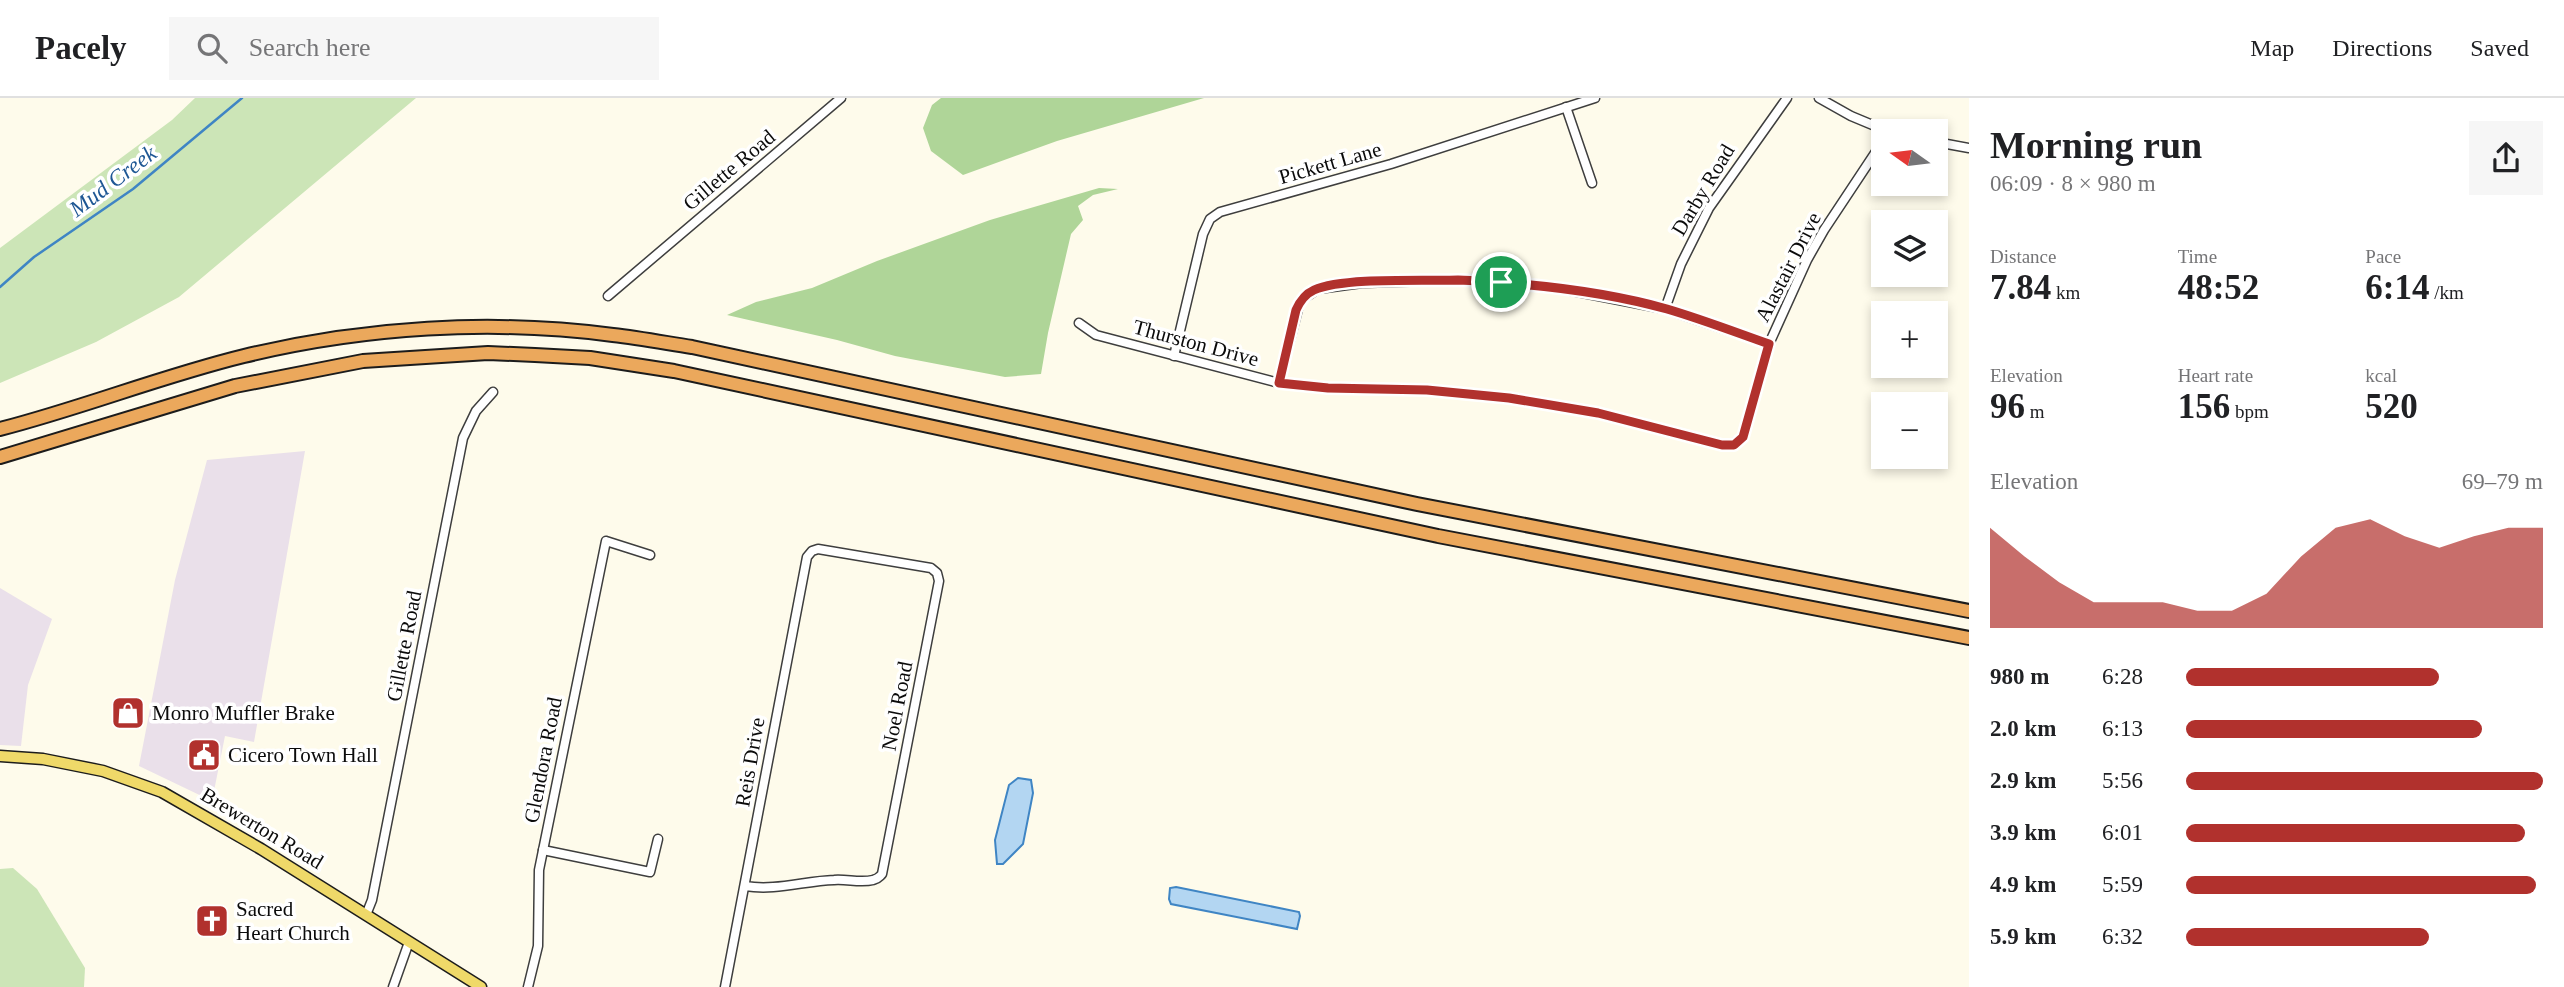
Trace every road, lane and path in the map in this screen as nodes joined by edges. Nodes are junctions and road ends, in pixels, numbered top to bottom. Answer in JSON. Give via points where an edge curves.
{"nodes":[{"id":1,"x":841,"y":98,"type":"edge"},
{"id":2,"x":1595,"y":98,"type":"edge"},
{"id":3,"x":1787,"y":98,"type":"edge"},
{"id":4,"x":1819,"y":98,"type":"edge"},
{"id":5,"x":1566,"y":107,"type":"junction"},
{"id":6,"x":1871,"y":124,"type":"edge"},
{"id":7,"x":1948,"y":144,"type":"edge"},
{"id":8,"x":1969,"y":148,"type":"edge"},
{"id":9,"x":1871,"y":159,"type":"edge"},
{"id":10,"x":1592,"y":183,"type":"dead end"},
{"id":11,"x":608,"y":296,"type":"dead end"},
{"id":12,"x":1665,"y":309,"type":"junction"},
{"id":13,"x":1079,"y":323,"type":"dead end"},
{"id":14,"x":1769,"y":344,"type":"junction"},
{"id":15,"x":1174,"y":356,"type":"junction"},
{"id":16,"x":1279,"y":383,"type":"junction"},
{"id":17,"x":493,"y":392,"type":"dead end"},
{"id":18,"x":0,"y":429,"type":"edge"},
{"id":19,"x":1722,"y":445,"type":"joint"},
{"id":20,"x":0,"y":457,"type":"edge"},
{"id":21,"x":818,"y":549,"type":"joint"},
{"id":22,"x":650,"y":555,"type":"dead end"},
{"id":23,"x":1969,"y":611,"type":"edge"},
{"id":24,"x":1969,"y":638,"type":"edge"},
{"id":25,"x":0,"y":756,"type":"edge"},
{"id":26,"x":658,"y":839,"type":"dead end"},
{"id":27,"x":542,"y":850,"type":"junction"},
{"id":28,"x":745,"y":886,"type":"junction"},
{"id":29,"x":366,"y":915,"type":"junction"},
{"id":30,"x":409,"y":942,"type":"junction"},
{"id":31,"x":393,"y":987,"type":"edge"},
{"id":32,"x":481,"y":987,"type":"edge"},
{"id":33,"x":528,"y":987,"type":"edge"},
{"id":34,"x":725,"y":987,"type":"edge"}],
"edges":[{"from":1,"to":11,"type":"street","name":"Gillette Road"},
{"from":2,"to":5,"type":"street","name":"Pickett Lane"},
{"from":3,"to":12,"type":"street","name":"Darby Road","via":[[1704,217]]},
{"from":4,"to":6,"type":"street"},
{"from":5,"to":10,"type":"street"},
{"from":5,"to":15,"type":"street","name":"Pickett Lane","via":[[1391,164],[1220,212],[1210,219],[1203,234]]},
{"from":7,"to":8,"type":"street"},
{"from":9,"to":14,"type":"street","name":"Alastair Drive","via":[[1818,240]]},
{"from":12,"to":14,"type":"street"},
{"from":12,"to":16,"type":"street","via":[[1547,286],[1501,282],[1407,281],[1326,287],[1300,301]]},
{"from":13,"to":15,"type":"street","name":"Thurston Drive","via":[[1096,335]]},
{"from":14,"to":19,"type":"street","name":"Alastair Drive","via":[[1743,437],[1734,445]]},
{"from":15,"to":16,"type":"street","name":"Thurston Drive"},
{"from":16,"to":19,"type":"street","name":"Thurston Drive","via":[[1509,398],[1598,413]]},
{"from":17,"to":29,"type":"street","name":"Gillette Road","via":[[463,438],[373,900]]},
{"from":18,"to":23,"type":"highway","via":[[244,356],[311,342],[466,327],[613,334],[692,347],[1417,504]]},
{"from":20,"to":24,"type":"highway","via":[[235,386],[363,361],[488,353],[590,358],[687,374],[1438,536]]},
{"from":21,"to":28,"type":"street","name":"Reis Drive","via":[[805,561]]},
{"from":21,"to":28,"type":"street","name":"Noel Road","via":[[920,565],[937,573],[939,581],[882,874],[870,881]]},
{"from":22,"to":27,"type":"street","name":"Glendora Road","via":[[606,541]]},
{"from":25,"to":29,"type":"main road","name":"Brewerton Road","via":[[103,771],[162,792]]},
{"from":26,"to":27,"type":"street","via":[[650,872]]},
{"from":27,"to":33,"type":"street","name":"Glendora Road","via":[[538,946]]},
{"from":28,"to":34,"type":"street","name":"Reis Drive"},
{"from":29,"to":30,"type":"main road","name":"Brewerton Road"},
{"from":30,"to":31,"type":"street"},
{"from":30,"to":32,"type":"main road","name":"Brewerton Road"}]}
